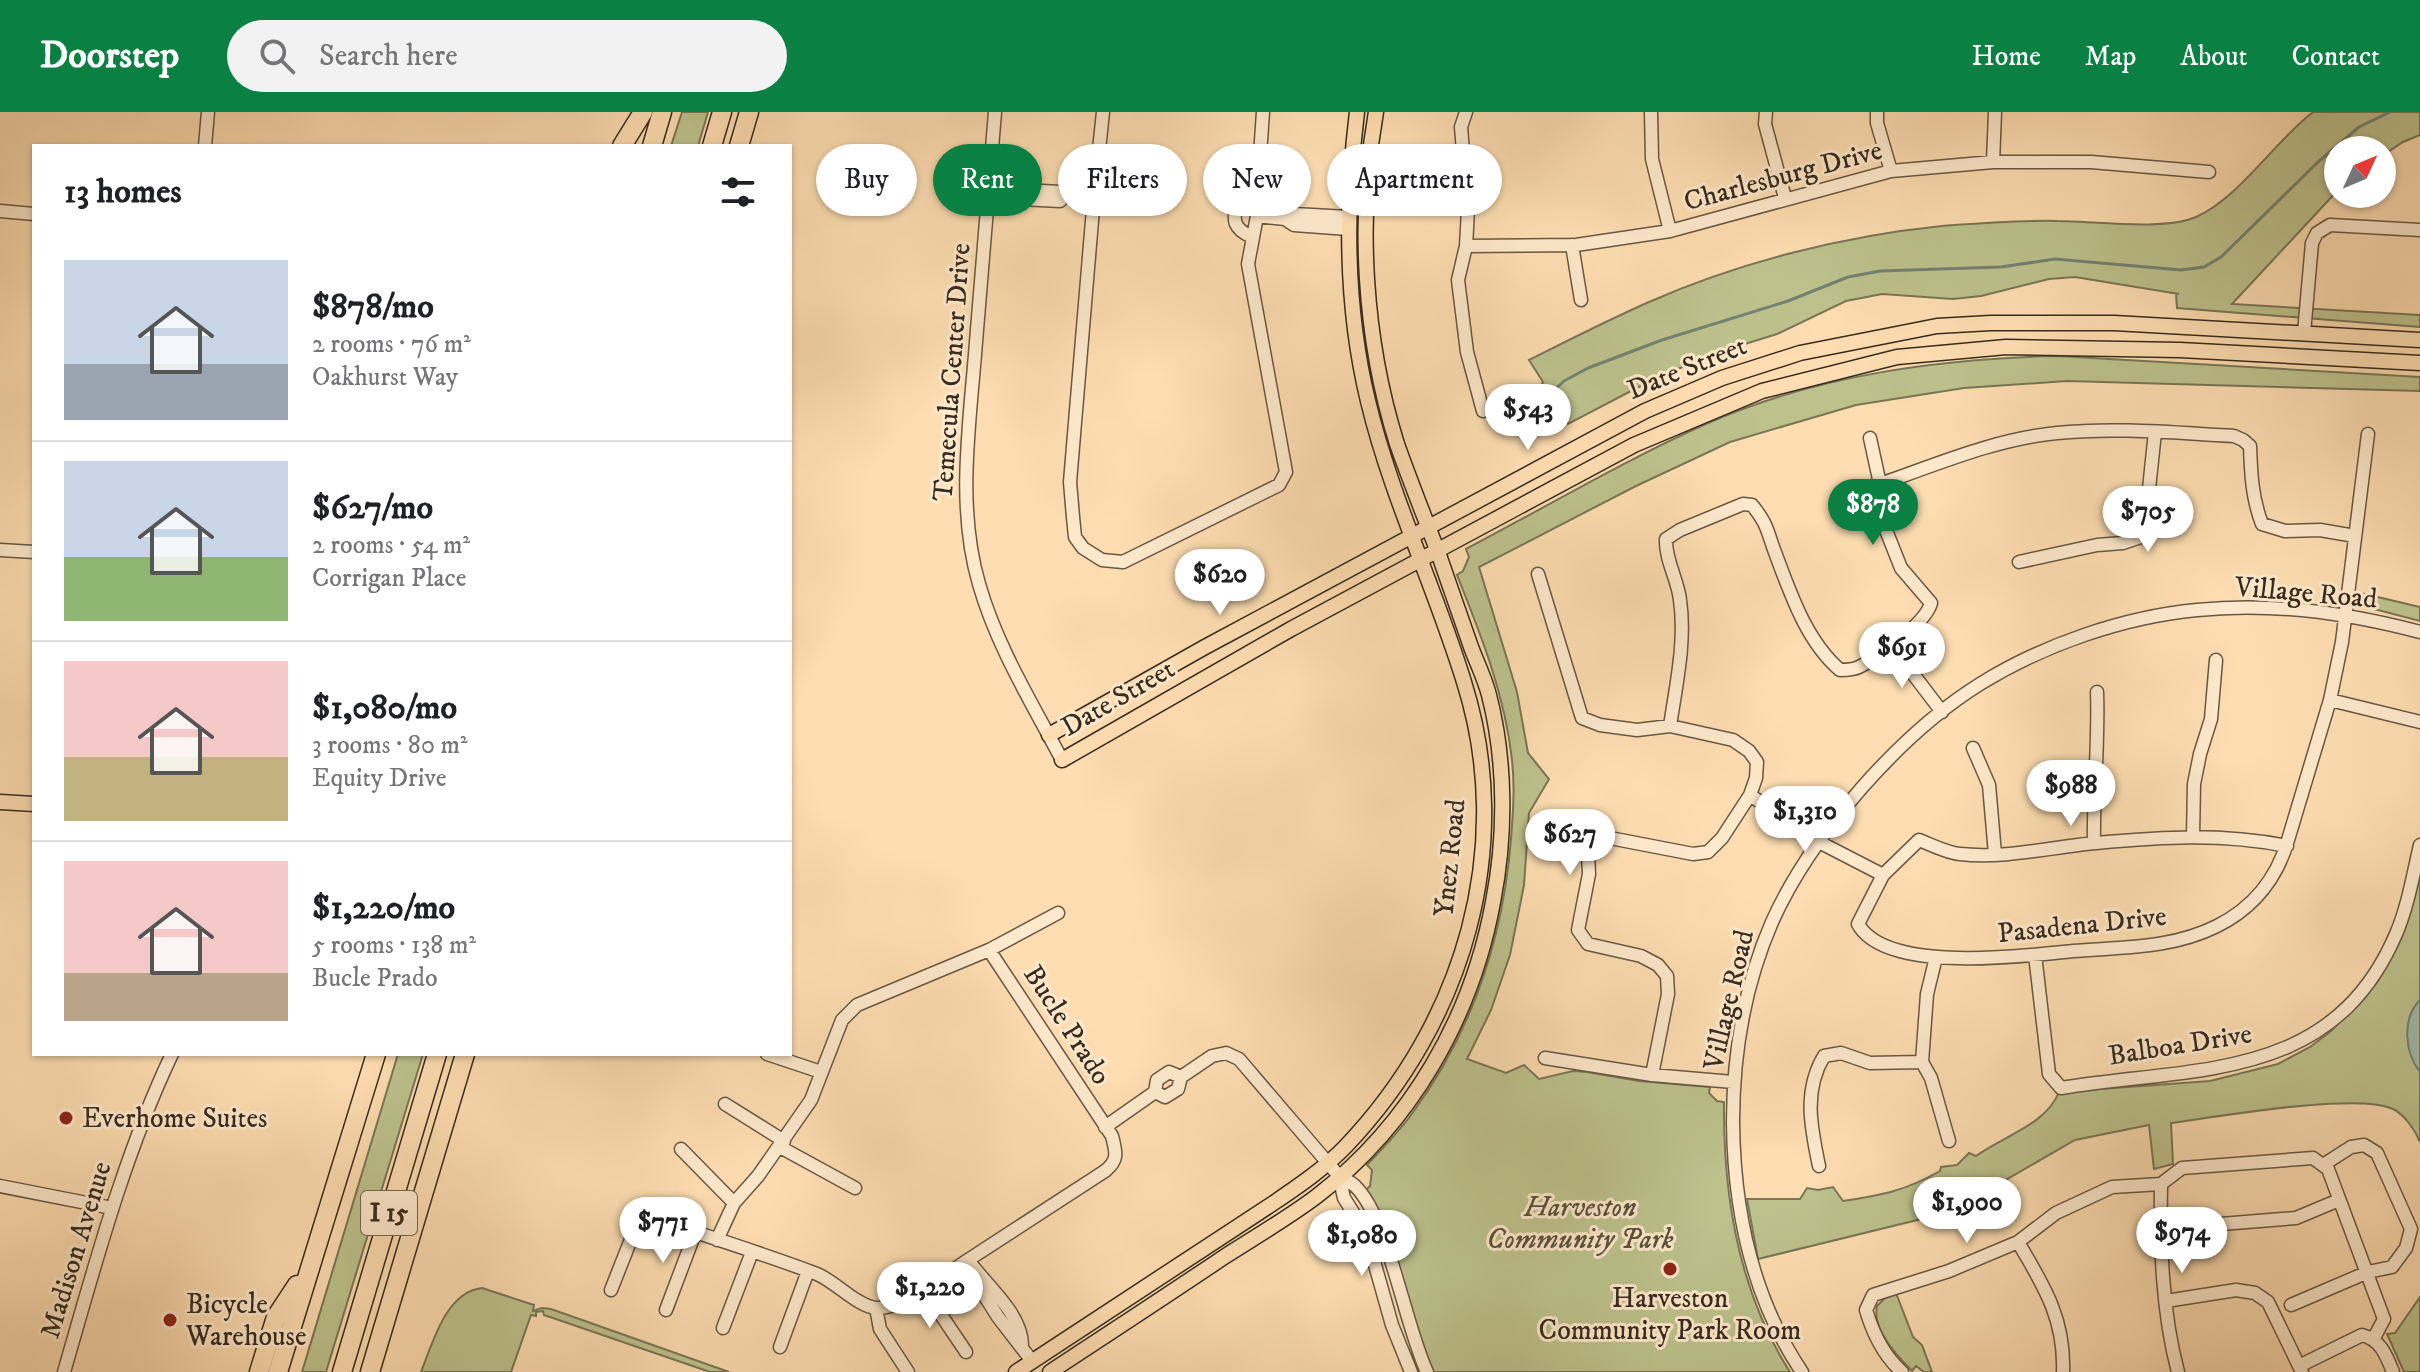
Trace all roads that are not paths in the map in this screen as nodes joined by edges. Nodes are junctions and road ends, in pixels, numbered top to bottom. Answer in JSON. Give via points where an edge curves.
{"nodes":[{"id":1,"x":208,"y":112,"type":"edge"},
{"id":2,"x":643,"y":112,"type":"edge"},
{"id":3,"x":662,"y":112,"type":"edge"},
{"id":4,"x":722,"y":112,"type":"edge"},
{"id":5,"x":749,"y":112,"type":"edge"},
{"id":6,"x":995,"y":112,"type":"edge"},
{"id":7,"x":1103,"y":112,"type":"edge"},
{"id":8,"x":1263,"y":112,"type":"edge"},
{"id":9,"x":1357,"y":112,"type":"edge"},
{"id":10,"x":1376,"y":112,"type":"edge"},
{"id":11,"x":1466,"y":112,"type":"edge"},
{"id":12,"x":1651,"y":112,"type":"edge"},
{"id":13,"x":1766,"y":112,"type":"edge"},
{"id":14,"x":1877,"y":112,"type":"edge"},
{"id":15,"x":1995,"y":112,"type":"edge"},
{"id":16,"x":205,"y":144,"type":"edge"},
{"id":17,"x":623,"y":144,"type":"edge"},
{"id":18,"x":653,"y":144,"type":"edge"},
{"id":19,"x":713,"y":144,"type":"edge"},
{"id":20,"x":740,"y":144,"type":"edge"},
{"id":21,"x":992,"y":144,"type":"edge"},
{"id":22,"x":1100,"y":144,"type":"edge"},
{"id":23,"x":1261,"y":144,"type":"edge"},
{"id":24,"x":1993,"y":162,"type":"junction"},
{"id":25,"x":1891,"y":171,"type":"junction"},
{"id":26,"x":2209,"y":172,"type":"dead end"},
{"id":27,"x":1785,"y":198,"type":"junction"},
{"id":28,"x":0,"y":211,"type":"edge"},
{"id":29,"x":32,"y":214,"type":"edge"},
{"id":30,"x":986,"y":216,"type":"edge"},
{"id":31,"x":1092,"y":216,"type":"edge"},
{"id":32,"x":1235,"y":216,"type":"edge"},
{"id":33,"x":1257,"y":216,"type":"joint"},
{"id":34,"x":1290,"y":216,"type":"edge"},
{"id":35,"x":1306,"y":216,"type":"edge"},
{"id":36,"x":1348,"y":223,"type":"junction"},
{"id":37,"x":2420,"y":230,"type":"edge"},
{"id":38,"x":1670,"y":231,"type":"junction"},
{"id":39,"x":1252,"y":237,"type":"junction"},
{"id":40,"x":1572,"y":245,"type":"junction"},
{"id":41,"x":1466,"y":246,"type":"junction"},
{"id":42,"x":1581,"y":300,"type":"dead end"},
{"id":43,"x":1371,"y":311,"type":"junction"},
{"id":44,"x":2304,"y":333,"type":"junction"},
{"id":45,"x":2420,"y":340,"type":"edge"},
{"id":46,"x":2420,"y":363,"type":"edge"},
{"id":47,"x":1483,"y":411,"type":"dead end"},
{"id":48,"x":2155,"y":432,"type":"junction"},
{"id":49,"x":2368,"y":434,"type":"dead end"},
{"id":50,"x":1870,"y":438,"type":"dead end"},
{"id":51,"x":1880,"y":484,"type":"junction"},
{"id":52,"x":1428,"y":528,"type":"junction"},
{"id":53,"x":1411,"y":536,"type":"junction"},
{"id":54,"x":2355,"y":536,"type":"junction"},
{"id":55,"x":0,"y":550,"type":"edge"},
{"id":56,"x":1437,"y":551,"type":"junction"},
{"id":57,"x":32,"y":552,"type":"edge"},
{"id":58,"x":1420,"y":560,"type":"junction"},
{"id":59,"x":2019,"y":562,"type":"dead end"},
{"id":60,"x":1538,"y":574,"type":"dead end"},
{"id":61,"x":2346,"y":615,"type":"junction"},
{"id":62,"x":2420,"y":632,"type":"edge"},
{"id":63,"x":1891,"y":645,"type":"junction"},
{"id":64,"x":2216,"y":660,"type":"dead end"},
{"id":65,"x":2097,"y":692,"type":"dead end"},
{"id":66,"x":2330,"y":700,"type":"junction"},
{"id":67,"x":1942,"y":712,"type":"junction"},
{"id":68,"x":2420,"y":722,"type":"edge"},
{"id":69,"x":1670,"y":726,"type":"junction"},
{"id":70,"x":1049,"y":735,"type":"junction"},
{"id":71,"x":1973,"y":748,"type":"dead end"},
{"id":72,"x":1062,"y":760,"type":"joint"},
{"id":73,"x":1750,"y":795,"type":"junction"},
{"id":74,"x":0,"y":802,"type":"edge"},
{"id":75,"x":32,"y":804,"type":"edge"},
{"id":76,"x":2193,"y":837,"type":"junction"},
{"id":77,"x":1819,"y":842,"type":"junction"},
{"id":78,"x":2094,"y":843,"type":"junction"},
{"id":79,"x":2420,"y":845,"type":"edge"},
{"id":80,"x":2287,"y":846,"type":"junction"},
{"id":81,"x":1995,"y":854,"type":"junction"},
{"id":82,"x":1883,"y":875,"type":"junction"},
{"id":83,"x":1058,"y":913,"type":"dead end"},
{"id":84,"x":989,"y":950,"type":"junction"},
{"id":85,"x":2035,"y":955,"type":"junction"},
{"id":86,"x":1936,"y":957,"type":"junction"},
{"id":87,"x":171,"y":1056,"type":"edge"},
{"id":88,"x":375,"y":1056,"type":"edge"},
{"id":89,"x":436,"y":1056,"type":"edge"},
{"id":90,"x":464,"y":1056,"type":"edge"},
{"id":91,"x":773,"y":1056,"type":"edge"},
{"id":92,"x":1545,"y":1058,"type":"dead end"},
{"id":93,"x":1922,"y":1062,"type":"junction"},
{"id":94,"x":821,"y":1072,"type":"junction"},
{"id":95,"x":1652,"y":1075,"type":"junction"},
{"id":96,"x":1733,"y":1082,"type":"junction"},
{"id":97,"x":725,"y":1104,"type":"dead end"},
{"id":98,"x":1105,"y":1127,"type":"junction"},
{"id":99,"x":1949,"y":1141,"type":"dead end"},
{"id":100,"x":782,"y":1144,"type":"junction"},
{"id":101,"x":681,"y":1149,"type":"dead end"},
{"id":102,"x":1328,"y":1162,"type":"junction"},
{"id":103,"x":2323,"y":1165,"type":"junction"},
{"id":104,"x":1819,"y":1166,"type":"dead end"},
{"id":105,"x":1339,"y":1176,"type":"junction"},
{"id":106,"x":2161,"y":1184,"type":"junction"},
{"id":107,"x":0,"y":1186,"type":"edge"},
{"id":108,"x":855,"y":1188,"type":"dead end"},
{"id":109,"x":2339,"y":1200,"type":"junction"},
{"id":110,"x":734,"y":1203,"type":"junction"},
{"id":111,"x":112,"y":1208,"type":"junction"},
{"id":112,"x":2161,"y":1227,"type":"junction"},
{"id":113,"x":695,"y":1233,"type":"junction"},
{"id":114,"x":717,"y":1240,"type":"junction"},
{"id":115,"x":2018,"y":1242,"type":"junction"},
{"id":116,"x":752,"y":1252,"type":"junction"},
{"id":117,"x":968,"y":1260,"type":"junction"},
{"id":118,"x":308,"y":1269,"type":"junction"},
{"id":119,"x":808,"y":1271,"type":"junction"},
{"id":120,"x":2368,"y":1272,"type":"junction"},
{"id":121,"x":923,"y":1288,"type":"junction"},
{"id":122,"x":611,"y":1290,"type":"dead end"},
{"id":123,"x":2166,"y":1301,"type":"junction"},
{"id":124,"x":2291,"y":1305,"type":"dead end"},
{"id":125,"x":876,"y":1308,"type":"junction"},
{"id":126,"x":666,"y":1310,"type":"dead end"},
{"id":127,"x":723,"y":1328,"type":"dead end"},
{"id":128,"x":2374,"y":1338,"type":"junction"},
{"id":129,"x":780,"y":1347,"type":"dead end"},
{"id":130,"x":966,"y":1352,"type":"dead end"},
{"id":131,"x":1033,"y":1367,"type":"edge"},
{"id":132,"x":1892,"y":1369,"type":"edge"},
{"id":133,"x":2301,"y":1369,"type":"edge"},
{"id":134,"x":64,"y":1372,"type":"edge"},
{"id":135,"x":259,"y":1372,"type":"edge"},
{"id":136,"x":278,"y":1372,"type":"edge"},
{"id":137,"x":342,"y":1372,"type":"edge"},
{"id":138,"x":370,"y":1372,"type":"edge"},
{"id":139,"x":908,"y":1372,"type":"edge"},
{"id":140,"x":1016,"y":1372,"type":"edge"},
{"id":141,"x":1050,"y":1372,"type":"edge"},
{"id":142,"x":1411,"y":1372,"type":"edge"},
{"id":143,"x":1427,"y":1372,"type":"edge"},
{"id":144,"x":1802,"y":1372,"type":"edge"},
{"id":145,"x":2063,"y":1372,"type":"edge"},
{"id":146,"x":2178,"y":1372,"type":"edge"},
{"id":147,"x":2393,"y":1372,"type":"edge"}],
"edges":[{"from":1,"to":16,"type":"street"},
{"from":2,"to":17,"type":"highway"},
{"from":3,"to":18,"type":"highway"},
{"from":4,"to":19,"type":"highway"},
{"from":5,"to":20,"type":"highway"},
{"from":6,"to":21,"type":"street","name":"Temecula Center Drive"},
{"from":7,"to":22,"type":"street"},
{"from":8,"to":23,"type":"street"},
{"from":9,"to":36,"type":"main road","name":"Ynez Road"},
{"from":10,"to":43,"type":"main road","name":"Ynez Road","via":[[1366,184]]},
{"from":11,"to":41,"type":"street","via":[[1461,127]]},
{"from":12,"to":38,"type":"street","via":[[1652,159]]},
{"from":13,"to":27,"type":"street"},
{"from":14,"to":25,"type":"street"},
{"from":15,"to":24,"type":"street"},
{"from":24,"to":25,"type":"street","name":"Charlesburg Drive"},
{"from":24,"to":26,"type":"street","name":"Charlesburg Drive","via":[[2091,162]]},
{"from":25,"to":27,"type":"street","name":"Charlesburg Drive"},
{"from":27,"to":38,"type":"street","name":"Charlesburg Drive"},
{"from":28,"to":29,"type":"street"},
{"from":30,"to":70,"type":"street","name":"Temecula Center Drive","via":[[967,514],[979,584],[1002,648]]},
{"from":31,"to":39,"type":"street","via":[[1070,482],[1075,537],[1091,555],[1113,563],[1284,479],[1248,264]]},
{"from":32,"to":39,"type":"street","via":[[1234,225]]},
{"from":33,"to":34,"type":"street"},
{"from":33,"to":39,"type":"street"},
{"from":35,"to":36,"type":"street"},
{"from":36,"to":43,"type":"main road","via":[[1359,231],[1362,296]]},
{"from":36,"to":53,"type":"main road","name":"Ynez Road","via":[[1359,362],[1379,446]]},
{"from":37,"to":44,"type":"street","via":[[2330,225],[2317,233]]},
{"from":38,"to":40,"type":"street","name":"Charlesburg Drive"},
{"from":40,"to":41,"type":"street","name":"Charlesburg Drive"},
{"from":40,"to":42,"type":"street"},
{"from":41,"to":47,"type":"street","via":[[1458,280],[1467,352]]},
{"from":43,"to":52,"type":"main road","name":"Ynez Road","via":[[1390,417]]},
{"from":44,"to":45,"type":"main road","name":"Date Street"},
{"from":44,"to":52,"type":"main road","name":"Date Street","via":[[1991,323],[1937,326],[1824,348],[1759,365],[1657,406]]},
{"from":46,"to":56,"type":"main road","name":"Date Street","via":[[2081,347],[2006,347],[1897,357],[1720,407],[1634,445]]},
{"from":48,"to":51,"type":"street","via":[[2054,433],[1955,455]]},
{"from":48,"to":54,"type":"street","via":[[2243,440],[2250,446],[2251,484],[2262,524]]},
{"from":48,"to":59,"type":"street","via":[[2144,536]]},
{"from":49,"to":54,"type":"street","name":"Pasadena Drive"},
{"from":50,"to":51,"type":"street"},
{"from":51,"to":63,"type":"street","via":[[1880,515],[1901,568],[1931,603],[1928,614]]},
{"from":52,"to":53,"type":"main road","name":"Date Street"},
{"from":52,"to":56,"type":"main road","name":"Ynez Road"},
{"from":53,"to":58,"type":"main road","name":"Ynez Road"},
{"from":53,"to":70,"type":"main road","name":"Date Street"},
{"from":54,"to":61,"type":"street","name":"Pasadena Drive"},
{"from":55,"to":57,"type":"street"},
{"from":56,"to":58,"type":"main road","name":"Date Street"},
{"from":56,"to":105,"type":"main road","name":"Ynez Road","via":[[1489,696],[1503,791],[1497,882],[1474,979],[1447,1040],[1411,1097]]},
{"from":58,"to":72,"type":"main road","name":"Date Street"},
{"from":58,"to":102,"type":"main road","name":"Ynez Road","via":[[1465,683],[1479,746],[1485,808],[1479,876],[1467,941],[1443,1006],[1395,1087]]},
{"from":60,"to":69,"type":"street","via":[[1582,718],[1637,730]]},
{"from":61,"to":62,"type":"street","name":"Village Road"},
{"from":61,"to":66,"type":"street","name":"Pasadena Drive"},
{"from":61,"to":67,"type":"street","name":"Village Road","via":[[2262,607],[2146,619],[2093,633],[2016,664]]},
{"from":63,"to":67,"type":"street"},
{"from":63,"to":69,"type":"street","via":[[1857,668],[1840,670],[1825,658],[1789,591],[1766,523],[1752,505],[1743,504],[1666,539],[1681,602],[1682,635]]},
{"from":64,"to":76,"type":"street","via":[[2211,719],[2194,784]]},
{"from":65,"to":78,"type":"street"},
{"from":66,"to":68,"type":"street"},
{"from":66,"to":80,"type":"street","name":"Pasadena Drive"},
{"from":67,"to":77,"type":"street","name":"Village Road","via":[[1866,784]]},
{"from":69,"to":73,"type":"street","via":[[1733,740],[1749,751],[1757,762]]},
{"from":70,"to":72,"type":"street","name":"Temecula Center Drive"},
{"from":71,"to":81,"type":"street","via":[[1989,785]]},
{"from":73,"to":77,"type":"street"},
{"from":73,"to":95,"type":"street","via":[[1708,852],[1693,854],[1610,838],[1596,843],[1588,854],[1578,930],[1588,944],[1641,956],[1667,976]]},
{"from":74,"to":75,"type":"main road"},
{"from":76,"to":78,"type":"street"},
{"from":76,"to":80,"type":"street"},
{"from":77,"to":82,"type":"street"},
{"from":77,"to":96,"type":"street","name":"Village Road","via":[[1773,920],[1759,957]]},
{"from":78,"to":81,"type":"street"},
{"from":79,"to":85,"type":"street","name":"Balboa Drive","via":[[2396,933],[2363,987],[2336,1017],[2303,1040],[2231,1067],[2061,1088],[2049,1074]]},
{"from":80,"to":85,"type":"street","name":"Pasadena Drive","via":[[2258,896],[2217,926],[2141,948]]},
{"from":81,"to":82,"type":"street","via":[[1957,854],[1919,840]]},
{"from":82,"to":86,"type":"street","name":"Pasadena Drive","via":[[1858,924],[1864,935],[1878,944]]},
{"from":83,"to":84,"type":"street","name":"Bucle Prado"},
{"from":84,"to":94,"type":"street","name":"Bucle Prado","via":[[857,1005],[842,1020]]},
{"from":84,"to":98,"type":"street","name":"Bucle Prado"},
{"from":85,"to":86,"type":"street","name":"Pasadena Drive"},
{"from":86,"to":93,"type":"street","via":[[1927,994]]},
{"from":87,"to":111,"type":"street","name":"Madison Avenue"},
{"from":88,"to":118,"type":"highway","number":"I 15"},
{"from":89,"to":137,"type":"highway","number":"I 15"},
{"from":90,"to":138,"type":"highway"},
{"from":91,"to":94,"type":"street"},
{"from":92,"to":95,"type":"street"},
{"from":93,"to":99,"type":"street"},
{"from":93,"to":104,"type":"street","via":[[1870,1063],[1841,1053],[1824,1056],[1814,1073],[1810,1102]]},
{"from":94,"to":100,"type":"street","name":"Bucle Prado","via":[[811,1100]]},
{"from":95,"to":96,"type":"street"},
{"from":96,"to":144,"type":"street","name":"Village Road","via":[[1736,1185],[1750,1256],[1763,1299]]},
{"from":97,"to":100,"type":"street"},
{"from":98,"to":102,"type":"street","name":"Bucle Prado","via":[[1155,1092],[1165,1097],[1178,1089],[1181,1077],[1226,1053],[1239,1059]]},
{"from":98,"to":117,"type":"street","name":"Bucle Prado","via":[[1117,1153],[1114,1164]]},
{"from":100,"to":108,"type":"street"},
{"from":100,"to":110,"type":"street","name":"Bucle Prado"},
{"from":101,"to":110,"type":"street"},
{"from":102,"to":105,"type":"street","name":"Bucle Prado"},
{"from":102,"to":131,"type":"main road","name":"Ynez Road"},
{"from":103,"to":106,"type":"street","via":[[2313,1158],[2182,1168]]},
{"from":103,"to":109,"type":"street"},
{"from":103,"to":120,"type":"street","via":[[2364,1145],[2377,1153],[2389,1176],[2411,1229],[2406,1248],[2392,1267]]},
{"from":105,"to":141,"type":"main road","name":"Ynez Road","via":[[1317,1196]]},
{"from":105,"to":142,"type":"street","via":[[1344,1198],[1366,1233]]},
{"from":105,"to":143,"type":"street","via":[[1356,1187],[1380,1230]]},
{"from":106,"to":112,"type":"street"},
{"from":106,"to":115,"type":"street","via":[[2112,1187],[2056,1213]]},
{"from":107,"to":111,"type":"street"},
{"from":109,"to":112,"type":"street","via":[[2296,1218]]},
{"from":109,"to":120,"type":"street"},
{"from":110,"to":114,"type":"street","name":"Bucle Prado"},
{"from":111,"to":134,"type":"street","name":"Madison Avenue"},
{"from":112,"to":123,"type":"street"},
{"from":113,"to":114,"type":"street"},
{"from":113,"to":122,"type":"street","via":[[641,1214]]},
{"from":113,"to":126,"type":"street"},
{"from":114,"to":116,"type":"street"},
{"from":115,"to":132,"type":"street","via":[[1873,1295],[1866,1310]]},
{"from":115,"to":145,"type":"street","via":[[2055,1309]]},
{"from":116,"to":119,"type":"street"},
{"from":116,"to":127,"type":"street"},
{"from":117,"to":121,"type":"street","name":"Bucle Prado"},
{"from":117,"to":131,"type":"street","via":[[981,1278],[979,1287],[990,1294]]},
{"from":118,"to":135,"type":"highway","via":[[276,1317]]},
{"from":118,"to":136,"type":"highway","number":"I 15"},
{"from":119,"to":125,"type":"street"},
{"from":119,"to":129,"type":"street"},
{"from":120,"to":124,"type":"street"},
{"from":120,"to":128,"type":"street","via":[[2384,1319]]},
{"from":121,"to":125,"type":"street","name":"Bucle Prado"},
{"from":121,"to":130,"type":"street"},
{"from":123,"to":133,"type":"street","via":[[2236,1290],[2255,1293],[2268,1302]]},
{"from":123,"to":146,"type":"street"},
{"from":125,"to":139,"type":"street","via":[[880,1329]]},
{"from":128,"to":133,"type":"street","via":[[2362,1335]]},
{"from":128,"to":147,"type":"street"},
{"from":131,"to":140,"type":"main road","name":"Ynez Road"}]}
